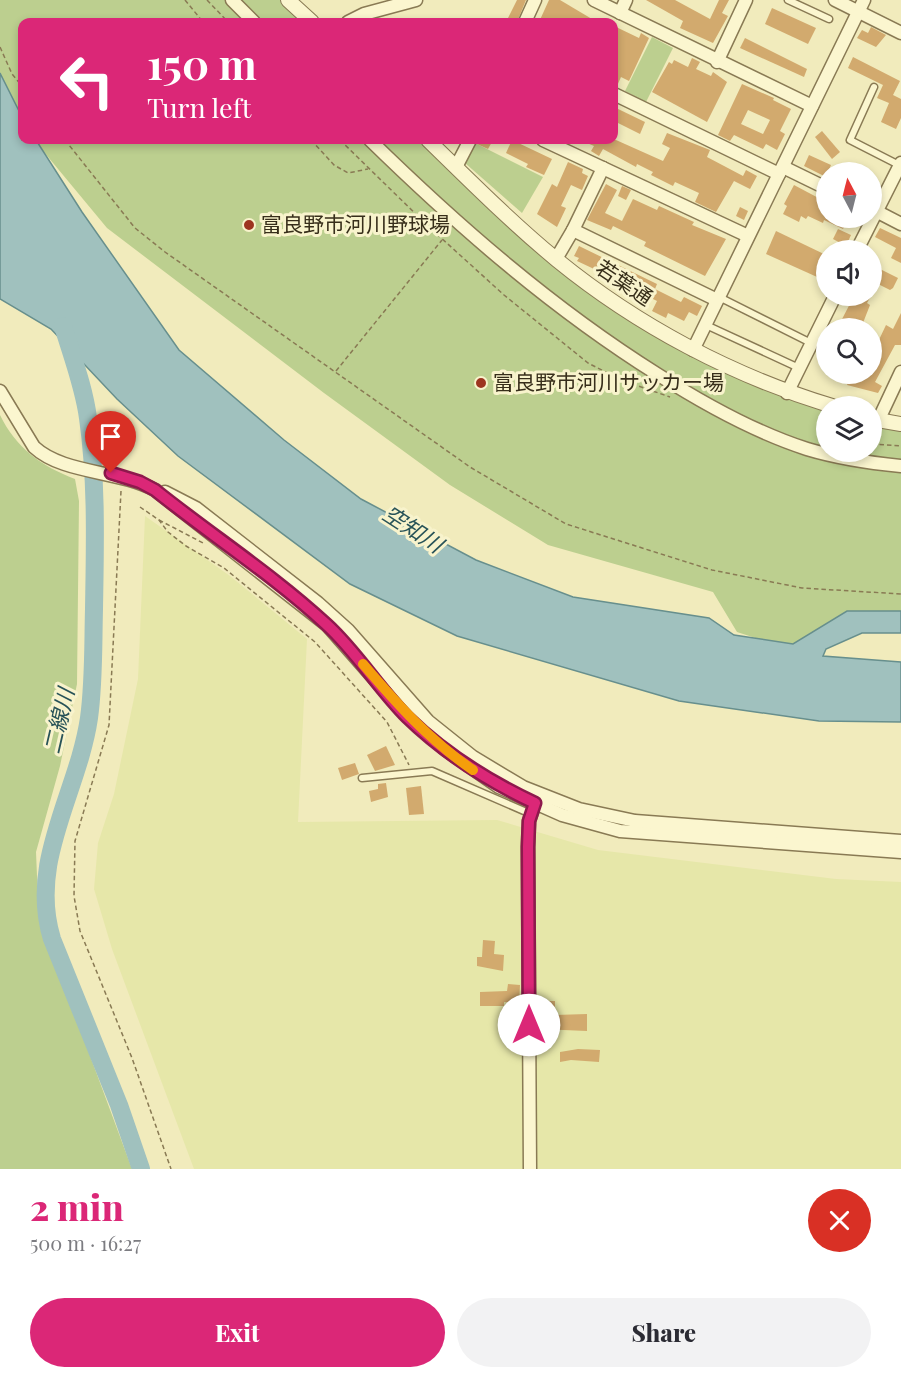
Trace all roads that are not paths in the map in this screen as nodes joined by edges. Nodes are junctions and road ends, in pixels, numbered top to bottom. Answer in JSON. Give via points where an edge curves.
{"nodes":[{"id":1,"x":232,"y":0,"type":"edge"},
{"id":2,"x":288,"y":0,"type":"edge"},
{"id":3,"x":416,"y":0,"type":"edge"},
{"id":4,"x":535,"y":0,"type":"edge"},
{"id":5,"x":594,"y":0,"type":"edge"},
{"id":6,"x":626,"y":0,"type":"edge"},
{"id":7,"x":747,"y":0,"type":"edge"},
{"id":8,"x":788,"y":0,"type":"edge"},
{"id":9,"x":835,"y":0,"type":"edge"},
{"id":10,"x":799,"y":2,"type":"edge"},
{"id":11,"x":375,"y":5,"type":"edge"},
{"id":12,"x":861,"y":6,"type":"edge"},
{"id":13,"x":620,"y":13,"type":"junction"},
{"id":14,"x":250,"y":18,"type":"edge"},
{"id":15,"x":308,"y":18,"type":"edge"},
{"id":16,"x":354,"y":18,"type":"edge"},
{"id":17,"x":527,"y":18,"type":"edge"},
{"id":18,"x":829,"y":19,"type":"dead end"},
{"id":19,"x":901,"y":33,"type":"edge"},
{"id":20,"x":717,"y":62,"type":"junction"},
{"id":21,"x":874,"y":87,"type":"dead end"},
{"id":22,"x":618,"y":96,"type":"edge"},
{"id":23,"x":812,"y":106,"type":"junction"},
{"id":24,"x":374,"y":144,"type":"edge"},
{"id":25,"x":432,"y":144,"type":"edge"},
{"id":26,"x":468,"y":144,"type":"edge"},
{"id":27,"x":552,"y":144,"type":"edge"},
{"id":28,"x":900,"y":164,"type":"edge"},
{"id":29,"x":456,"y":167,"type":"junction"},
{"id":30,"x":603,"y":168,"type":"junction"},
{"id":31,"x":781,"y":170,"type":"junction"},
{"id":32,"x":816,"y":184,"type":"edge"},
{"id":33,"x":882,"y":196,"type":"edge"},
{"id":34,"x":882,"y":214,"type":"edge"},
{"id":35,"x":901,"y":224,"type":"edge"},
{"id":36,"x":573,"y":230,"type":"junction"},
{"id":37,"x":748,"y":237,"type":"junction"},
{"id":38,"x":556,"y":259,"type":"junction"},
{"id":39,"x":718,"y":298,"type":"junction"},
{"id":40,"x":830,"y":306,"type":"edge"},
{"id":41,"x":705,"y":324,"type":"junction"},
{"id":42,"x":812,"y":344,"type":"junction"},
{"id":43,"x":693,"y":350,"type":"junction"},
{"id":44,"x":799,"y":368,"type":"junction"},
{"id":45,"x":901,"y":372,"type":"edge"},
{"id":46,"x":0,"y":391,"type":"edge"},
{"id":47,"x":787,"y":393,"type":"junction"},
{"id":48,"x":816,"y":401,"type":"edge"},
{"id":49,"x":882,"y":407,"type":"edge"},
{"id":50,"x":882,"y":421,"type":"edge"},
{"id":51,"x":901,"y":424,"type":"edge"},
{"id":52,"x":901,"y":466,"type":"edge"},
{"id":53,"x":155,"y":490,"type":"junction"},
{"id":54,"x":362,"y":778,"type":"dead end"},
{"id":55,"x":533,"y":808,"type":"junction"},
{"id":56,"x":901,"y":841,"type":"edge"},
{"id":57,"x":901,"y":852,"type":"edge"},
{"id":58,"x":530,"y":1169,"type":"edge"}],
"edges":[{"from":1,"to":14,"type":"street"},
{"from":2,"to":15,"type":"street"},
{"from":3,"to":11,"type":"street"},
{"from":4,"to":17,"type":"street"},
{"from":5,"to":13,"type":"street"},
{"from":6,"to":13,"type":"street"},
{"from":7,"to":20,"type":"street"},
{"from":8,"to":10,"type":"lane"},
{"from":9,"to":12,"type":"street"},
{"from":10,"to":18,"type":"lane"},
{"from":11,"to":16,"type":"street"},
{"from":12,"to":19,"type":"street"},
{"from":12,"to":23,"type":"street"},
{"from":13,"to":20,"type":"street"},
{"from":20,"to":23,"type":"street"},
{"from":21,"to":28,"type":"lane","via":[[850,140]]},
{"from":22,"to":31,"type":"street"},
{"from":23,"to":31,"type":"street"},
{"from":24,"to":52,"type":"street","via":[[557,307],[706,405],[806,448]]},
{"from":25,"to":29,"type":"street","name":"若葉通"},
{"from":26,"to":29,"type":"street"},
{"from":27,"to":30,"type":"street"},
{"from":28,"to":33,"type":"street"},
{"from":29,"to":38,"type":"street","name":"若葉通"},
{"from":30,"to":36,"type":"street"},
{"from":30,"to":37,"type":"street"},
{"from":31,"to":32,"type":"street"},
{"from":31,"to":37,"type":"street"},
{"from":34,"to":35,"type":"street"},
{"from":36,"to":38,"type":"street"},
{"from":36,"to":39,"type":"street"},
{"from":37,"to":39,"type":"street"},
{"from":38,"to":43,"type":"street","name":"若葉通","via":[[599,292]]},
{"from":39,"to":41,"type":"street"},
{"from":39,"to":42,"type":"lane"},
{"from":40,"to":42,"type":"street"},
{"from":41,"to":43,"type":"street"},
{"from":41,"to":44,"type":"lane"},
{"from":42,"to":44,"type":"street"},
{"from":43,"to":47,"type":"street","name":"若葉通"},
{"from":44,"to":47,"type":"street"},
{"from":45,"to":49,"type":"street"},
{"from":46,"to":53,"type":"street","via":[[34,447],[51,460],[111,473]]},
{"from":47,"to":48,"type":"street","name":"若葉通"},
{"from":50,"to":51,"type":"street"},
{"from":53,"to":55,"type":"street","via":[[327,625],[433,740]]},
{"from":53,"to":56,"type":"street","via":[[196,508],[318,603],[348,630],[429,721],[473,757],[523,787],[579,809],[635,821]]},
{"from":54,"to":55,"type":"lane","via":[[432,771]]},
{"from":55,"to":57,"type":"street","via":[[641,834]]},
{"from":55,"to":58,"type":"street","via":[[528,847]]}]}
